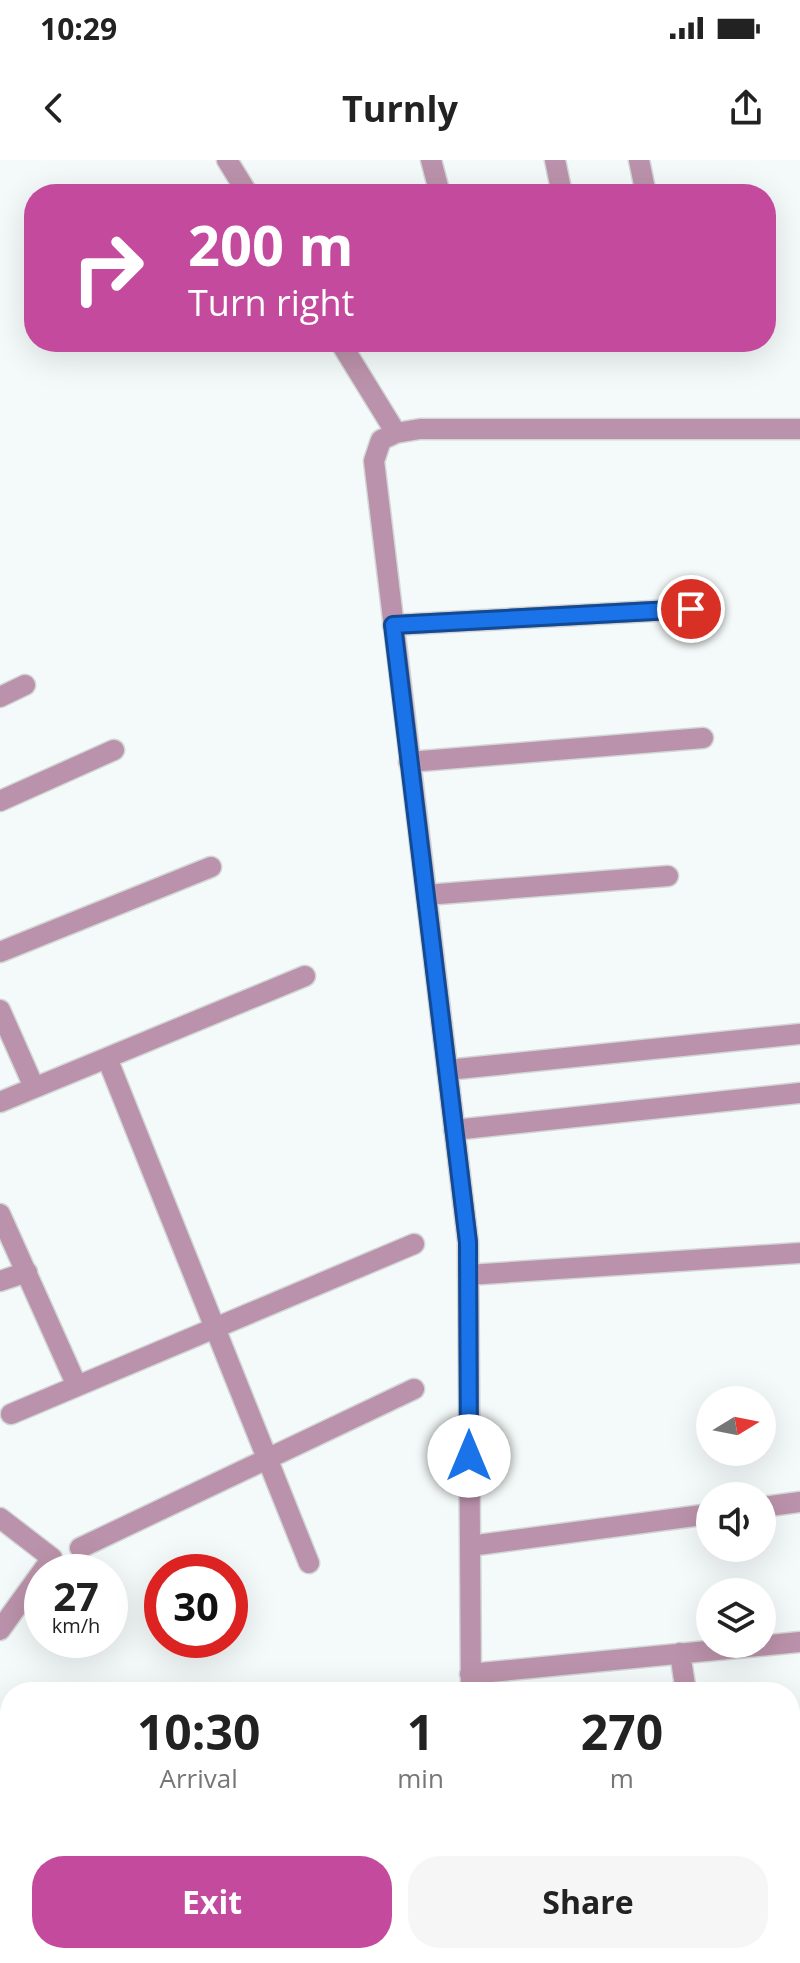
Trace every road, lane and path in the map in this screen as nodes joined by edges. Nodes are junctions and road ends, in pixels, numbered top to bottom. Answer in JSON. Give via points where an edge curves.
{"nodes":[{"id":1,"x":227,"y":160,"type":"edge"},
{"id":2,"x":431,"y":160,"type":"edge"},
{"id":3,"x":555,"y":160,"type":"edge"},
{"id":4,"x":639,"y":160,"type":"edge"},
{"id":5,"x":242,"y":184,"type":"edge"},
{"id":6,"x":437,"y":184,"type":"edge"},
{"id":7,"x":560,"y":184,"type":"edge"},
{"id":8,"x":644,"y":184,"type":"edge"},
{"id":9,"x":346,"y":352,"type":"edge"},
{"id":10,"x":800,"y":429,"type":"edge"},
{"id":11,"x":396,"y":433,"type":"junction"},
{"id":12,"x":691,"y":609,"type":"dead end"},
{"id":13,"x":393,"y":625,"type":"junction"},
{"id":14,"x":25,"y":685,"type":"dead end"},
{"id":15,"x":0,"y":697,"type":"edge"},
{"id":16,"x":703,"y":738,"type":"dead end"},
{"id":17,"x":114,"y":750,"type":"dead end"},
{"id":18,"x":409,"y":762,"type":"junction"},
{"id":19,"x":0,"y":801,"type":"edge"},
{"id":20,"x":211,"y":867,"type":"dead end"},
{"id":21,"x":668,"y":876,"type":"dead end"},
{"id":22,"x":426,"y":895,"type":"junction"},
{"id":23,"x":0,"y":952,"type":"edge"},
{"id":24,"x":305,"y":976,"type":"dead end"},
{"id":25,"x":0,"y":1010,"type":"edge"},
{"id":26,"x":800,"y":1034,"type":"edge"},
{"id":27,"x":107,"y":1058,"type":"junction"},
{"id":28,"x":447,"y":1070,"type":"junction"},
{"id":29,"x":34,"y":1087,"type":"junction"},
{"id":30,"x":800,"y":1093,"type":"edge"},
{"id":31,"x":0,"y":1102,"type":"edge"},
{"id":32,"x":454,"y":1130,"type":"junction"},
{"id":33,"x":0,"y":1214,"type":"edge"},
{"id":34,"x":414,"y":1244,"type":"dead end"},
{"id":35,"x":800,"y":1253,"type":"edge"},
{"id":36,"x":27,"y":1272,"type":"junction"},
{"id":37,"x":468,"y":1275,"type":"junction"},
{"id":38,"x":0,"y":1281,"type":"edge"},
{"id":39,"x":216,"y":1329,"type":"junction"},
{"id":40,"x":77,"y":1386,"type":"junction"},
{"id":41,"x":414,"y":1389,"type":"dead end"},
{"id":42,"x":11,"y":1414,"type":"dead end"},
{"id":43,"x":267,"y":1459,"type":"junction"},
{"id":44,"x":800,"y":1502,"type":"edge"},
{"id":45,"x":776,"y":1505,"type":"edge"},
{"id":46,"x":696,"y":1516,"type":"edge"},
{"id":47,"x":0,"y":1518,"type":"edge"},
{"id":48,"x":470,"y":1546,"type":"junction"},
{"id":49,"x":80,"y":1548,"type":"dead end"},
{"id":50,"x":309,"y":1563,"type":"dead end"},
{"id":51,"x":0,"y":1630,"type":"edge"},
{"id":52,"x":800,"y":1642,"type":"edge"},
{"id":53,"x":680,"y":1653,"type":"junction"},
{"id":54,"x":470,"y":1682,"type":"edge"},
{"id":55,"x":477,"y":1682,"type":"edge"},
{"id":56,"x":684,"y":1682,"type":"edge"}],
"edges":[{"from":1,"to":5,"type":"street"},
{"from":2,"to":6,"type":"street"},
{"from":3,"to":7,"type":"street"},
{"from":4,"to":8,"type":"street"},
{"from":9,"to":11,"type":"street"},
{"from":10,"to":11,"type":"street"},
{"from":11,"to":13,"type":"street","via":[[381,440],[374,461]]},
{"from":12,"to":13,"type":"street"},
{"from":13,"to":18,"type":"street"},
{"from":14,"to":15,"type":"street"},
{"from":16,"to":18,"type":"street"},
{"from":17,"to":19,"type":"street"},
{"from":18,"to":22,"type":"street"},
{"from":20,"to":23,"type":"street"},
{"from":21,"to":22,"type":"street"},
{"from":22,"to":28,"type":"street"},
{"from":24,"to":27,"type":"street"},
{"from":25,"to":29,"type":"street"},
{"from":26,"to":28,"type":"street"},
{"from":27,"to":29,"type":"street"},
{"from":27,"to":39,"type":"street"},
{"from":28,"to":32,"type":"street"},
{"from":29,"to":31,"type":"street"},
{"from":30,"to":32,"type":"street"},
{"from":32,"to":37,"type":"street"},
{"from":33,"to":36,"type":"street"},
{"from":34,"to":39,"type":"street"},
{"from":35,"to":37,"type":"street"},
{"from":36,"to":38,"type":"street"},
{"from":36,"to":40,"type":"street"},
{"from":37,"to":48,"type":"street"},
{"from":39,"to":40,"type":"street"},
{"from":39,"to":43,"type":"street"},
{"from":40,"to":42,"type":"street"},
{"from":41,"to":43,"type":"street"},
{"from":43,"to":49,"type":"street"},
{"from":43,"to":50,"type":"street"},
{"from":44,"to":45,"type":"street"},
{"from":46,"to":48,"type":"street"},
{"from":47,"to":51,"type":"street","via":[[52,1558]]},
{"from":48,"to":54,"type":"street"},
{"from":52,"to":53,"type":"street"},
{"from":53,"to":55,"type":"street"},
{"from":53,"to":56,"type":"street"}]}
